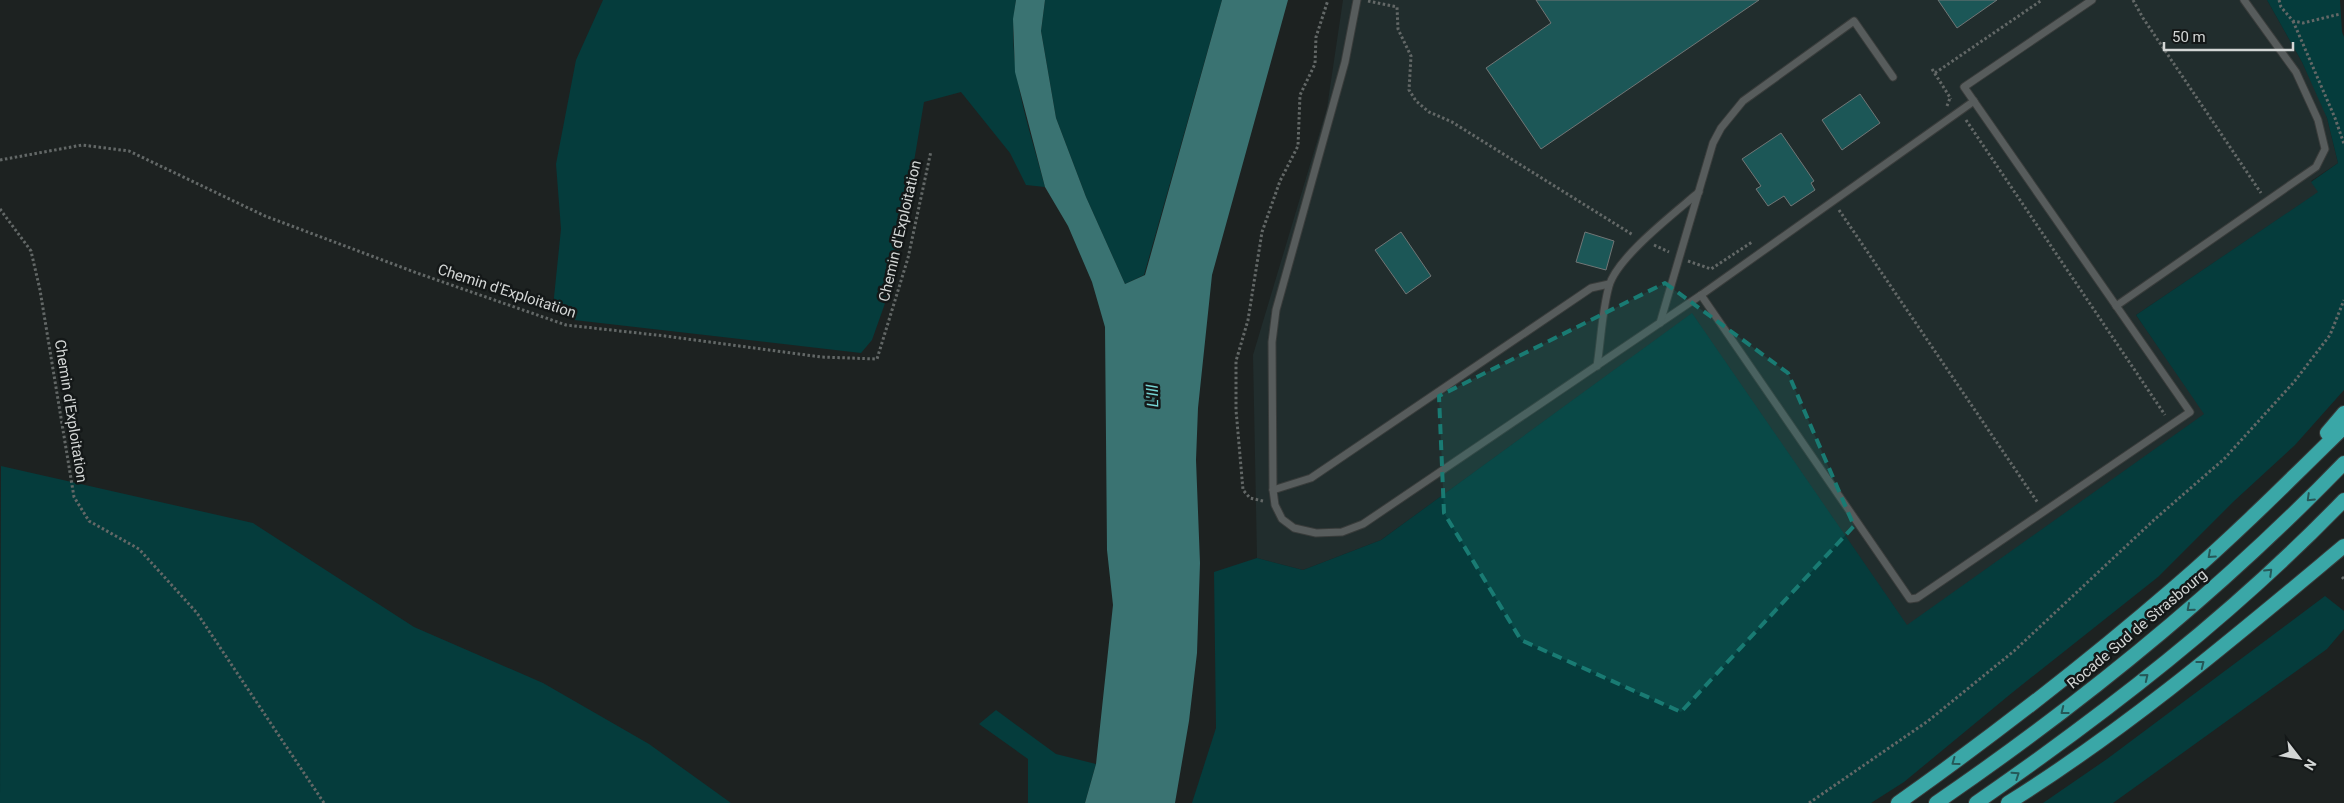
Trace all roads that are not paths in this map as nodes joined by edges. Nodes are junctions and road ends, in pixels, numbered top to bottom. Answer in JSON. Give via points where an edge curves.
{"nodes":[{"id":1,"x":1359,"y":0,"type":"edge"},
{"id":2,"x":2092,"y":0,"type":"edge"},
{"id":3,"x":2244,"y":0,"type":"edge"},
{"id":4,"x":1893,"y":77,"type":"dead end"},
{"id":5,"x":1974,"y":101,"type":"junction"},
{"id":6,"x":1699,"y":192,"type":"junction"},
{"id":7,"x":1609,"y":284,"type":"junction"},
{"id":8,"x":1701,"y":295,"type":"junction"},
{"id":9,"x":2116,"y":306,"type":"junction"},
{"id":10,"x":1660,"y":323,"type":"junction"},
{"id":11,"x":1597,"y":366,"type":"junction"},
{"id":12,"x":2344,"y":413,"type":"edge"},
{"id":13,"x":2344,"y":427,"type":"edge"},
{"id":14,"x":2344,"y":463,"type":"edge"},
{"id":15,"x":2297,"y":473,"type":"junction"},
{"id":16,"x":1273,"y":490,"type":"junction"},
{"id":17,"x":2344,"y":500,"type":"edge"},
{"id":18,"x":2344,"y":535,"type":"edge"},
{"id":19,"x":2344,"y":546,"type":"edge"},
{"id":20,"x":2241,"y":633,"type":"junction"},
{"id":21,"x":1898,"y":803,"type":"edge"},
{"id":22,"x":1936,"y":803,"type":"edge"},
{"id":23,"x":1976,"y":803,"type":"edge"},
{"id":24,"x":2008,"y":803,"type":"edge"}],
"edges":[{"from":1,"to":16,"type":"lane","via":[[1345,62],[1276,310],[1272,342]]},
{"from":2,"to":5,"type":"lane","via":[[1964,87]]},
{"from":3,"to":9,"type":"lane","via":[[2296,72],[2318,120],[2325,149],[2316,167]]},
{"from":4,"to":6,"type":"lane","via":[[1854,21],[1743,101],[1713,143]]},
{"from":5,"to":8,"type":"lane"},
{"from":5,"to":9,"type":"lane"},
{"from":6,"to":7,"type":"lane","via":[[1643,240]]},
{"from":6,"to":10,"type":"lane"},
{"from":7,"to":11,"type":"lane"},
{"from":7,"to":16,"type":"lane","via":[[1590,288],[1311,478]]},
{"from":8,"to":9,"type":"lane","via":[[1910,599],[1917,598],[2190,412]]},
{"from":8,"to":10,"type":"lane"},
{"from":10,"to":11,"type":"lane"},
{"from":11,"to":16,"type":"lane","via":[[1363,524],[1342,532],[1316,533],[1294,528],[1282,519],[1275,505]]},
{"from":12,"to":15,"type":"highway"},
{"from":13,"to":15,"type":"highway"},
{"from":14,"to":22,"type":"highway","name":"Rocade Sud de Strasbourg","one_way":true,"via":[[2252,553],[2170,625],[2019,745]]},
{"from":15,"to":21,"type":"highway","one_way":true,"via":[[2177,586],[2091,658]]},
{"from":23,"to":17,"type":"highway","one_way":true,"via":[[2035,762],[2186,644]]},
{"from":18,"to":20,"type":"highway"},
{"from":19,"to":20,"type":"highway"},
{"from":24,"to":20,"type":"highway","one_way":true,"via":[[2137,713]]}]}
